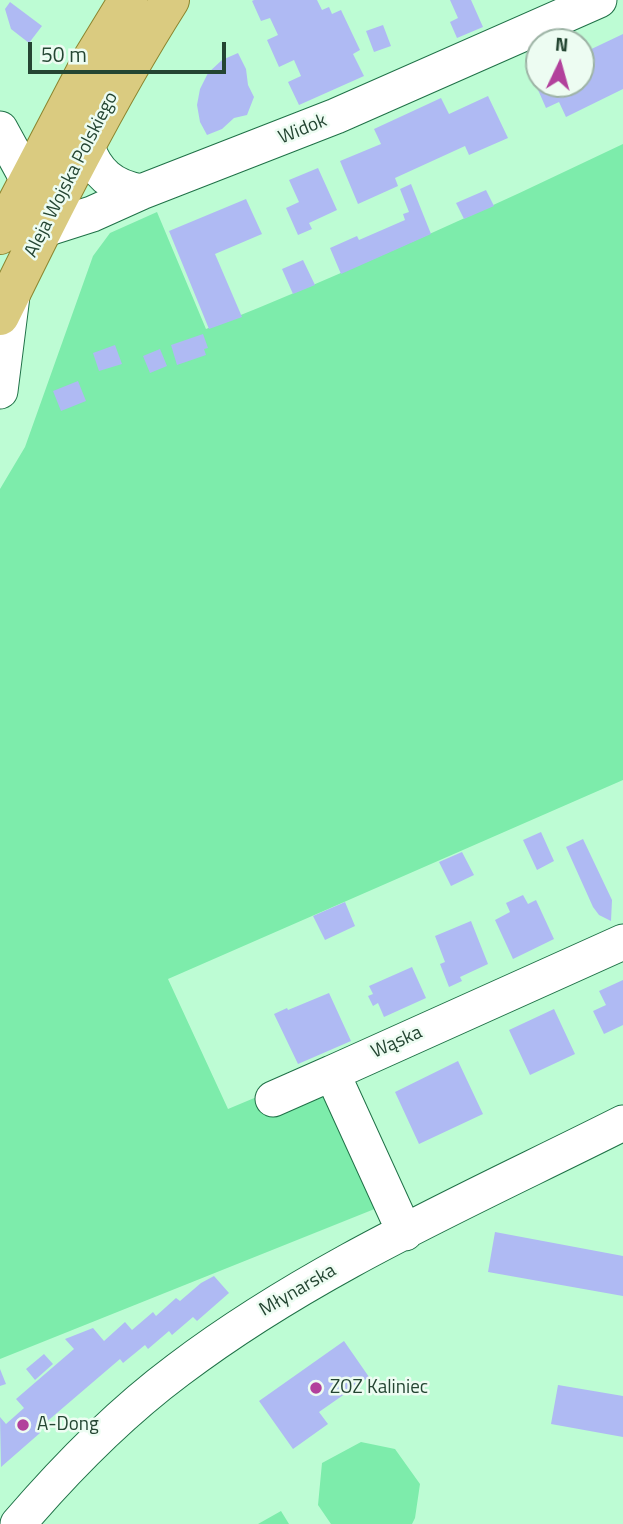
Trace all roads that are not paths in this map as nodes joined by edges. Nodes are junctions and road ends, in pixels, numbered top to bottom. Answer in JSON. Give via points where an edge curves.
{"nodes":[{"id":1,"x":128,"y":0,"type":"edge"},
{"id":2,"x":170,"y":0,"type":"edge"},
{"id":3,"x":599,"y":0,"type":"edge"},
{"id":4,"x":0,"y":129,"type":"edge"},
{"id":5,"x":86,"y":145,"type":"junction"},
{"id":6,"x":28,"y":180,"type":"junction"},
{"id":7,"x":141,"y":192,"type":"junction"},
{"id":8,"x":43,"y":229,"type":"junction"},
{"id":9,"x":0,"y":235,"type":"edge"},
{"id":10,"x":0,"y":244,"type":"edge"},
{"id":11,"x":7,"y":302,"type":"edge"},
{"id":12,"x":0,"y":391,"type":"edge"},
{"id":13,"x":623,"y":942,"type":"edge"},
{"id":14,"x":331,"y":1073,"type":"junction"},
{"id":15,"x":273,"y":1098,"type":"dead end"},
{"id":16,"x":623,"y":1123,"type":"edge"},
{"id":17,"x":405,"y":1233,"type":"junction"},
{"id":18,"x":18,"y":1524,"type":"edge"}],
"edges":[{"from":1,"to":6,"type":"main road","name":"Aleja Wojska Polskiego"},
{"from":2,"to":5,"type":"main road","name":"Aleja Wojska Polskiego"},
{"from":3,"to":7,"type":"street","name":"Widok","via":[[336,116]]},
{"from":4,"to":6,"type":"street"},
{"from":5,"to":7,"type":"street","via":[[106,179]]},
{"from":5,"to":8,"type":"main road","name":"Aleja Wojska Polskiego"},
{"from":6,"to":9,"type":"main road","name":"Aleja Wojska Polskiego"},
{"from":7,"to":8,"type":"street","name":"Widok"},
{"from":8,"to":10,"type":"street","name":"Widok"},
{"from":8,"to":11,"type":"main road","name":"Aleja Wojska Polskiego"},
{"from":11,"to":12,"type":"street"},
{"from":13,"to":14,"type":"street","name":"Wąska"},
{"from":14,"to":15,"type":"street","name":"Wąska"},
{"from":14,"to":17,"type":"street"},
{"from":16,"to":17,"type":"street","name":"Młynarska"},
{"from":17,"to":18,"type":"street","name":"Młynarska","via":[[305,1286],[177,1371],[103,1434]]}]}
